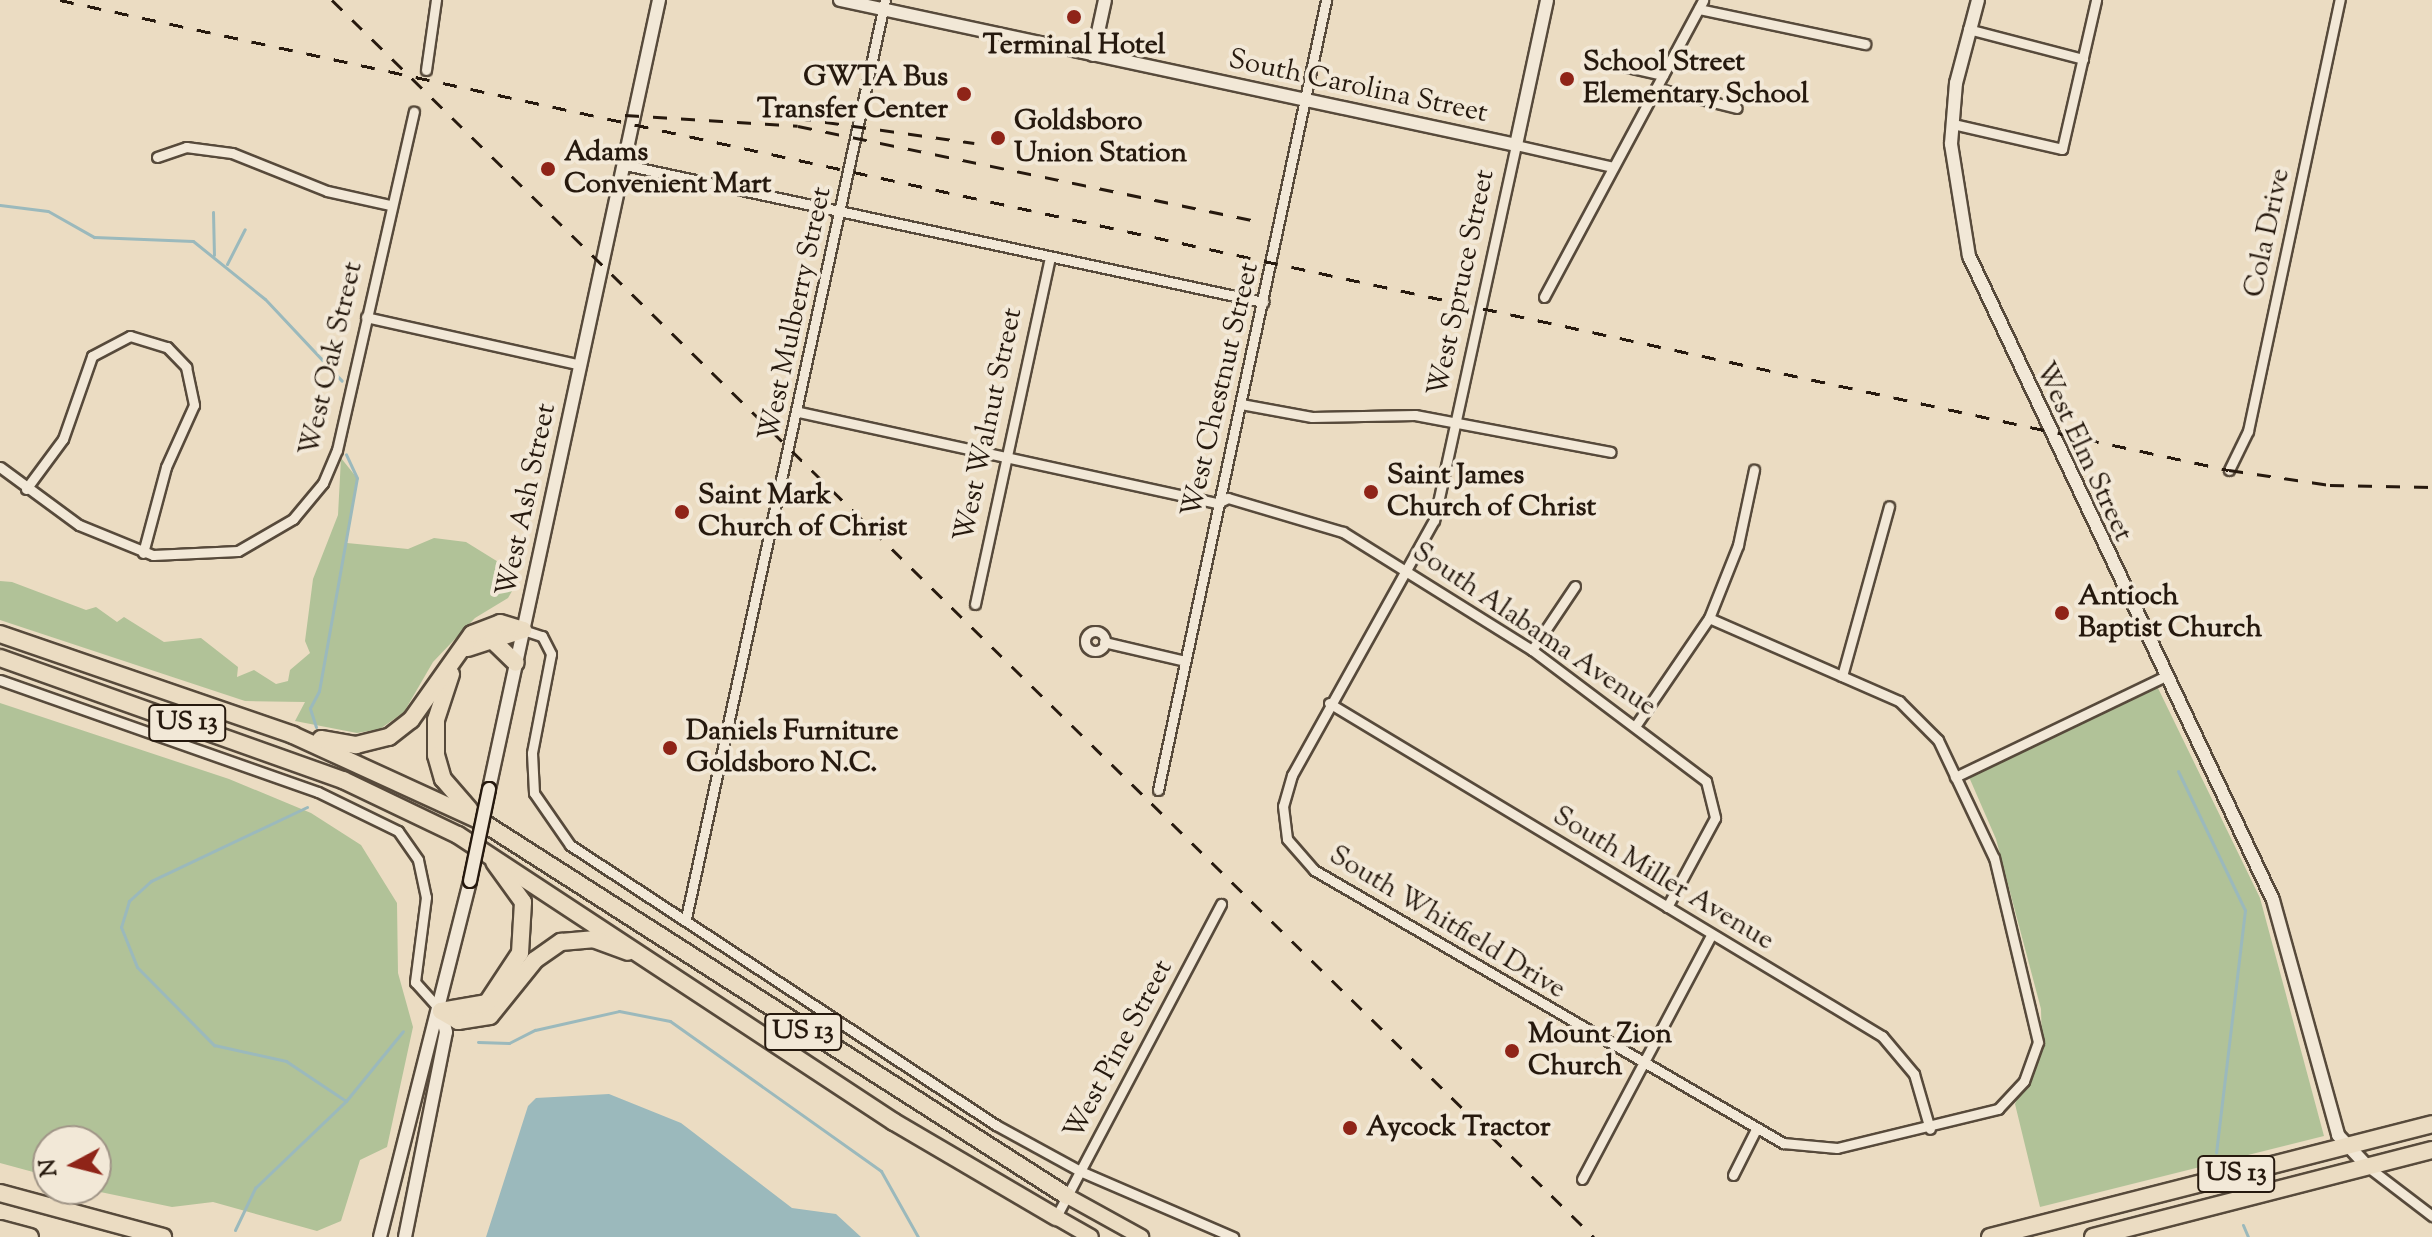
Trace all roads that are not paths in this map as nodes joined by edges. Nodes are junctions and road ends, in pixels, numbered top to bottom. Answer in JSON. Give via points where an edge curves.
{"nodes":[{"id":1,"x":436,"y":0,"type":"edge"},
{"id":2,"x":659,"y":0,"type":"edge"},
{"id":3,"x":840,"y":0,"type":"edge"},
{"id":4,"x":1105,"y":0,"type":"edge"},
{"id":5,"x":1326,"y":0,"type":"edge"},
{"id":6,"x":1547,"y":0,"type":"edge"},
{"id":7,"x":1978,"y":0,"type":"edge"},
{"id":8,"x":2096,"y":0,"type":"edge"},
{"id":9,"x":2340,"y":0,"type":"edge"},
{"id":10,"x":884,"y":5,"type":"edge"},
{"id":11,"x":1701,"y":5,"type":"edge"},
{"id":12,"x":1968,"y":29,"type":"junction"},
{"id":13,"x":1865,"y":44,"type":"dead end"},
{"id":14,"x":1093,"y":55,"type":"junction"},
{"id":15,"x":1592,"y":59,"type":"dead end"},
{"id":16,"x":2083,"y":59,"type":"junction"},
{"id":17,"x":426,"y":70,"type":"dead end"},
{"id":18,"x":1663,"y":75,"type":"junction"},
{"id":19,"x":1656,"y":88,"type":"junction"},
{"id":20,"x":1305,"y":101,"type":"junction"},
{"id":21,"x":1737,"y":108,"type":"dead end"},
{"id":22,"x":414,"y":112,"type":"dead end"},
{"id":23,"x":1953,"y":124,"type":"junction"},
{"id":24,"x":1516,"y":145,"type":"junction"},
{"id":25,"x":157,"y":157,"type":"dead end"},
{"id":26,"x":625,"y":165,"type":"junction"},
{"id":27,"x":1613,"y":167,"type":"junction"},
{"id":28,"x":390,"y":205,"type":"junction"},
{"id":29,"x":839,"y":210,"type":"junction"},
{"id":30,"x":1050,"y":257,"type":"junction"},
{"id":31,"x":1544,"y":297,"type":"dead end"},
{"id":32,"x":1263,"y":302,"type":"junction"},
{"id":33,"x":366,"y":317,"type":"junction"},
{"id":34,"x":581,"y":365,"type":"junction"},
{"id":35,"x":1241,"y":404,"type":"junction"},
{"id":36,"x":799,"y":412,"type":"junction"},
{"id":37,"x":1456,"y":421,"type":"junction"},
{"id":38,"x":1611,"y":452,"type":"dead end"},
{"id":39,"x":1008,"y":458,"type":"junction"},
{"id":40,"x":0,"y":467,"type":"edge"},
{"id":41,"x":1754,"y":470,"type":"dead end"},
{"id":42,"x":2229,"y":470,"type":"dead end"},
{"id":43,"x":26,"y":489,"type":"junction"},
{"id":44,"x":1218,"y":503,"type":"junction"},
{"id":45,"x":1889,"y":506,"type":"dead end"},
{"id":46,"x":143,"y":553,"type":"junction"},
{"id":47,"x":1408,"y":571,"type":"junction"},
{"id":48,"x":1575,"y":586,"type":"dead end"},
{"id":49,"x":975,"y":604,"type":"dead end"},
{"id":50,"x":1709,"y":618,"type":"junction"},
{"id":51,"x":523,"y":630,"type":"junction"},
{"id":52,"x":0,"y":634,"type":"edge"},
{"id":53,"x":489,"y":637,"type":"junction"},
{"id":54,"x":1104,"y":642,"type":"dead end"},
{"id":55,"x":1532,"y":650,"type":"junction"},
{"id":56,"x":0,"y":658,"type":"edge"},
{"id":57,"x":1185,"y":661,"type":"junction"},
{"id":58,"x":516,"y":663,"type":"junction"},
{"id":59,"x":1842,"y":676,"type":"junction"},
{"id":60,"x":2164,"y":677,"type":"junction"},
{"id":61,"x":0,"y":680,"type":"edge"},
{"id":62,"x":1329,"y":703,"type":"junction"},
{"id":63,"x":1636,"y":725,"type":"junction"},
{"id":64,"x":293,"y":735,"type":"junction"},
{"id":65,"x":1955,"y":777,"type":"junction"},
{"id":66,"x":1158,"y":790,"type":"dead end"},
{"id":67,"x":479,"y":820,"type":"junction"},
{"id":68,"x":1287,"y":839,"type":"joint"},
{"id":69,"x":483,"y":849,"type":"junction"},
{"id":70,"x":1221,"y":904,"type":"dead end"},
{"id":71,"x":1667,"y":907,"type":"junction"},
{"id":72,"x":686,"y":918,"type":"junction"},
{"id":73,"x":1711,"y":935,"type":"junction"},
{"id":74,"x":663,"y":969,"type":"junction"},
{"id":75,"x":441,"y":1011,"type":"junction"},
{"id":76,"x":1642,"y":1066,"type":"junction"},
{"id":77,"x":2432,"y":1124,"type":"edge"},
{"id":78,"x":1756,"y":1129,"type":"junction"},
{"id":79,"x":1930,"y":1129,"type":"junction"},
{"id":80,"x":2343,"y":1146,"type":"junction"},
{"id":81,"x":2432,"y":1150,"type":"edge"},
{"id":82,"x":2368,"y":1167,"type":"junction"},
{"id":83,"x":1080,"y":1171,"type":"junction"},
{"id":84,"x":1733,"y":1175,"type":"dead end"},
{"id":85,"x":1582,"y":1179,"type":"dead end"},
{"id":86,"x":0,"y":1193,"type":"edge"},
{"id":87,"x":1067,"y":1196,"type":"junction"},
{"id":88,"x":2432,"y":1216,"type":"edge"},
{"id":89,"x":1056,"y":1217,"type":"junction"},
{"id":90,"x":0,"y":1229,"type":"edge"},
{"id":91,"x":30,"y":1237,"type":"edge"},
{"id":92,"x":163,"y":1237,"type":"edge"},
{"id":93,"x":380,"y":1237,"type":"edge"},
{"id":94,"x":405,"y":1237,"type":"edge"},
{"id":95,"x":1091,"y":1237,"type":"edge"},
{"id":96,"x":1141,"y":1237,"type":"edge"},
{"id":97,"x":1233,"y":1237,"type":"edge"},
{"id":98,"x":1990,"y":1237,"type":"edge"},
{"id":99,"x":2093,"y":1237,"type":"edge"}],
"edges":[{"from":1,"to":17,"type":"street"},
{"from":2,"to":26,"type":"street","name":"West Ash Street"},
{"from":3,"to":10,"type":"street","name":"South Carolina Street"},
{"from":4,"to":14,"type":"street"},
{"from":5,"to":20,"type":"street","name":"West Chestnut Street"},
{"from":6,"to":24,"type":"street","name":"West Spruce Street"},
{"from":7,"to":12,"type":"street","name":"West Elm Street"},
{"from":8,"to":16,"type":"street"},
{"from":9,"to":42,"type":"street","name":"Cola Drive","via":[[2248,431]]},
{"from":10,"to":14,"type":"street","name":"South Carolina Street"},
{"from":10,"to":29,"type":"street","name":"West Mulberry Street"},
{"from":11,"to":13,"type":"street"},
{"from":11,"to":18,"type":"street"},
{"from":12,"to":16,"type":"street"},
{"from":12,"to":23,"type":"street","name":"West Elm Street"},
{"from":14,"to":20,"type":"street","name":"South Carolina Street"},
{"from":15,"to":18,"type":"street"},
{"from":16,"to":23,"type":"street","via":[[2062,149]]},
{"from":18,"to":19,"type":"street"},
{"from":19,"to":21,"type":"street"},
{"from":19,"to":27,"type":"street"},
{"from":20,"to":24,"type":"street","name":"South Carolina Street"},
{"from":20,"to":32,"type":"street","name":"West Chestnut Street"},
{"from":22,"to":28,"type":"street","name":"West Oak Street"},
{"from":23,"to":60,"type":"street","name":"West Elm Street","via":[[1955,199],[1980,288]]},
{"from":24,"to":27,"type":"street","name":"South Carolina Street"},
{"from":24,"to":37,"type":"street","name":"West Spruce Street"},
{"from":25,"to":28,"type":"street","via":[[186,147],[232,153],[327,191]]},
{"from":26,"to":29,"type":"street"},
{"from":26,"to":34,"type":"street","name":"West Ash Street"},
{"from":27,"to":31,"type":"street"},
{"from":28,"to":33,"type":"street","name":"West Oak Street"},
{"from":29,"to":30,"type":"street"},
{"from":29,"to":36,"type":"street","name":"West Mulberry Street"},
{"from":30,"to":32,"type":"street"},
{"from":30,"to":39,"type":"street","name":"West Walnut Street"},
{"from":32,"to":35,"type":"street","name":"West Chestnut Street"},
{"from":33,"to":34,"type":"street"},
{"from":33,"to":46,"type":"street","name":"West Oak Street","via":[[337,450],[304,508],[238,551],[185,558]]},
{"from":34,"to":51,"type":"street","name":"West Ash Street"},
{"from":35,"to":37,"type":"street","via":[[1312,417],[1396,413]]},
{"from":35,"to":44,"type":"street","name":"West Chestnut Street"},
{"from":36,"to":39,"type":"street","name":"South Alabama Avenue"},
{"from":36,"to":72,"type":"street","name":"West Mulberry Street"},
{"from":37,"to":38,"type":"street"},
{"from":37,"to":47,"type":"street","name":"West Spruce Street","via":[[1434,520]]},
{"from":39,"to":44,"type":"street","name":"South Alabama Avenue"},
{"from":39,"to":49,"type":"street","name":"West Walnut Street"},
{"from":40,"to":43,"type":"street","name":"West Oak Street"},
{"from":41,"to":50,"type":"street","via":[[1738,545]]},
{"from":43,"to":46,"type":"street","name":"West Oak Street","via":[[87,530]]},
{"from":43,"to":46,"type":"street","via":[[63,439],[92,356],[130,336],[167,347],[186,367],[194,405],[166,467]]},
{"from":44,"to":47,"type":"street","name":"South Alabama Avenue","via":[[1228,498],[1311,518]]},
{"from":44,"to":57,"type":"street","name":"West Chestnut Street"},
{"from":45,"to":59,"type":"street"},
{"from":47,"to":55,"type":"street","name":"South Alabama Avenue"},
{"from":47,"to":62,"type":"street","name":"West Spruce Street"},
{"from":48,"to":55,"type":"street"},
{"from":50,"to":59,"type":"street","name":"South Whitfield Drive"},
{"from":50,"to":63,"type":"street"},
{"from":51,"to":53,"type":"highway"},
{"from":51,"to":58,"type":"street","name":"West Ash Street"},
{"from":51,"to":64,"type":"highway","via":[[500,623],[472,634],[411,720],[389,737],[356,745]]},
{"from":51,"to":72,"type":"street","via":[[542,636],[551,654],[531,766],[544,817],[570,845]]},
{"from":52,"to":64,"type":"highway","number":"US 13"},
{"from":53,"to":58,"type":"highway"},
{"from":53,"to":67,"type":"highway","via":[[468,649],[452,671],[434,731],[443,779]]},
{"from":54,"to":57,"type":"street"},
{"from":55,"to":63,"type":"street","name":"South Alabama Avenue"},
{"from":56,"to":69,"type":"highway","number":"US 13","via":[[343,780]]},
{"from":57,"to":66,"type":"street","name":"West Chestnut Street"},
{"from":58,"to":75,"type":"street","name":"West Ash Street","bridge":true},
{"from":59,"to":65,"type":"street","name":"South Whitfield Drive","via":[[1920,717]]},
{"from":60,"to":65,"type":"street"},
{"from":60,"to":80,"type":"street","name":"West Elm Street","via":[[2273,900]]},
{"from":61,"to":75,"type":"street","via":[[318,792],[398,831],[418,860],[426,897],[415,982]]},
{"from":62,"to":68,"type":"street","name":"West Spruce Street","via":[[1285,796]]},
{"from":62,"to":71,"type":"street","name":"South Miller Avenue"},
{"from":63,"to":71,"type":"street","name":"South Alabama Avenue","via":[[1688,762],[1713,798],[1708,841]]},
{"from":64,"to":67,"type":"highway","number":"US 13"},
{"from":65,"to":79,"type":"street","name":"South Whitfield Drive","via":[[1994,858],[2038,1042],[2024,1081],[1998,1109]]},
{"from":67,"to":87,"type":"highway","number":"US 13"},
{"from":68,"to":76,"type":"street","name":"South Whitfield Drive","via":[[1314,870]]},
{"from":69,"to":74,"type":"highway","number":"US 13"},
{"from":69,"to":75,"type":"highway","via":[[519,893],[523,941],[511,974],[487,1003]]},
{"from":70,"to":83,"type":"street","name":"West Pine Street"},
{"from":71,"to":73,"type":"street","name":"South Miller Avenue"},
{"from":72,"to":83,"type":"street","via":[[962,1103]]},
{"from":73,"to":76,"type":"street"},
{"from":73,"to":79,"type":"street","name":"South Miller Avenue","via":[[1882,1036],[1914,1074]]},
{"from":74,"to":75,"type":"highway","via":[[602,940],[572,940],[541,954],[490,1016],[458,1021]]},
{"from":74,"to":89,"type":"highway","number":"US 13","via":[[894,1122]]},
{"from":75,"to":93,"type":"street","name":"West Ash Street","via":[[429,1028]]},
{"from":75,"to":94,"type":"street","name":"West Ash Street","via":[[446,1032]]},
{"from":76,"to":78,"type":"street","name":"South Whitfield Drive"},
{"from":76,"to":85,"type":"street"},
{"from":77,"to":80,"type":"highway","number":"US 13"},
{"from":78,"to":79,"type":"street","name":"South Whitfield Drive","via":[[1819,1149]]},
{"from":78,"to":84,"type":"street"},
{"from":80,"to":82,"type":"street"},
{"from":80,"to":98,"type":"highway","number":"US 13"},
{"from":81,"to":82,"type":"highway","number":"US 13"},
{"from":82,"to":88,"type":"street"},
{"from":82,"to":99,"type":"highway","number":"US 13"},
{"from":83,"to":87,"type":"street","name":"West Pine Street"},
{"from":83,"to":97,"type":"street"},
{"from":86,"to":92,"type":"highway"},
{"from":87,"to":89,"type":"street","name":"West Pine Street"},
{"from":87,"to":96,"type":"main road","number":"US 13"},
{"from":89,"to":95,"type":"main road","number":"US 13"},
{"from":90,"to":91,"type":"highway"}]}
